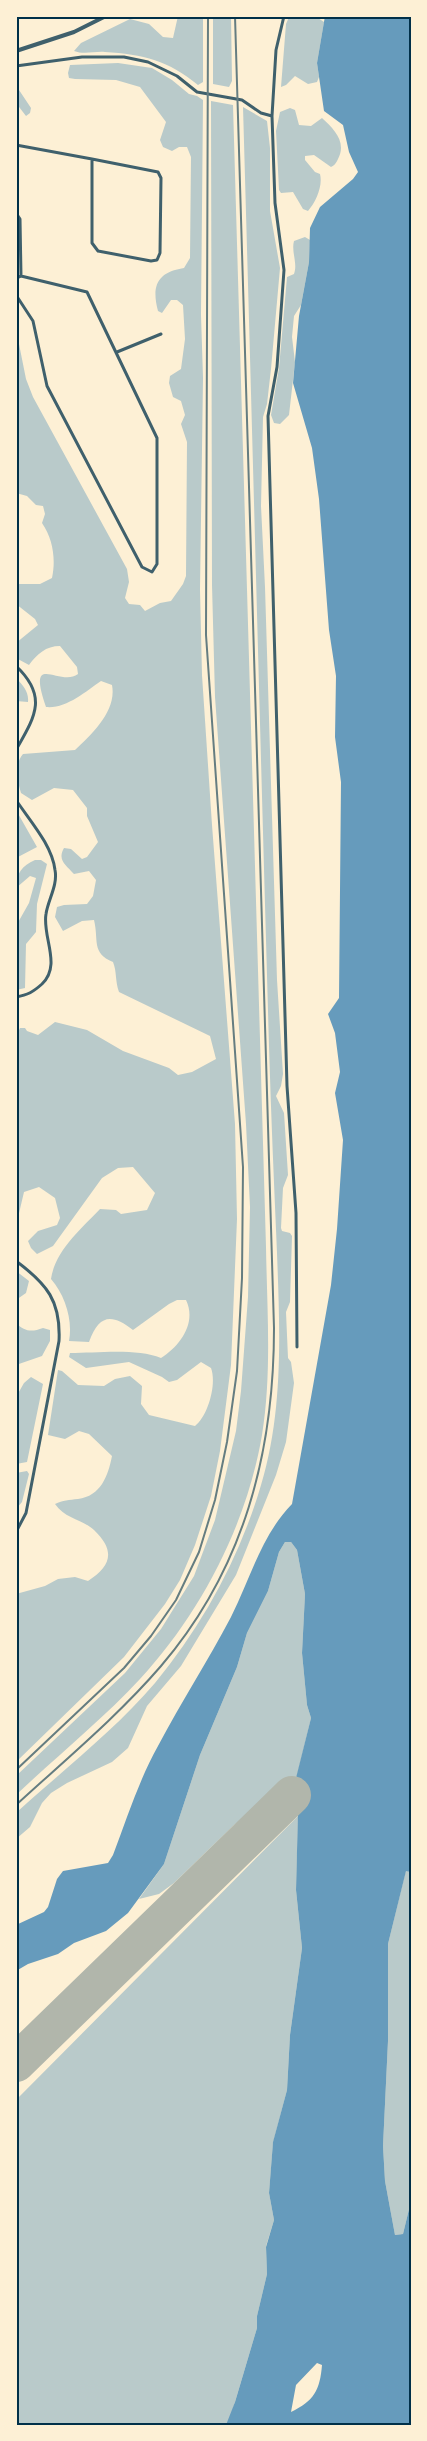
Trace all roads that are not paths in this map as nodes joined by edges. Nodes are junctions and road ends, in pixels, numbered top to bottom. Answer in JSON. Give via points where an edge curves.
{"nodes":[{"id":1,"x":106,"y":16,"type":"edge"},
{"id":2,"x":284,"y":16,"type":"edge"},
{"id":3,"x":16,"y":51,"type":"edge"},
{"id":4,"x":16,"y":66,"type":"edge"},
{"id":5,"x":272,"y":116,"type":"junction"},
{"id":6,"x":16,"y":146,"type":"edge"},
{"id":7,"x":92,"y":159,"type":"junction"},
{"id":8,"x":16,"y":213,"type":"edge"},
{"id":9,"x":21,"y":276,"type":"junction"},
{"id":10,"x":16,"y":278,"type":"edge"},
{"id":11,"x":16,"y":296,"type":"edge"},
{"id":12,"x":161,"y":334,"type":"dead end"},
{"id":13,"x":117,"y":352,"type":"junction"},
{"id":14,"x":16,"y":666,"type":"edge"},
{"id":15,"x":16,"y":750,"type":"edge"},
{"id":16,"x":16,"y":800,"type":"edge"},
{"id":17,"x":16,"y":997,"type":"edge"},
{"id":18,"x":16,"y":1261,"type":"edge"},
{"id":19,"x":297,"y":1348,"type":"dead end"},
{"id":20,"x":16,"y":1532,"type":"edge"}],
"edges":[{"from":1,"to":3,"type":"street","via":[[74,32]]},
{"from":2,"to":5,"type":"street","via":[[276,50]]},
{"from":4,"to":5,"type":"street","via":[[82,57],[148,62],[177,76],[197,92],[242,100]]},
{"from":5,"to":19,"type":"street","via":[[275,203],[284,270],[277,367],[268,416],[287,1086],[296,1213]]},
{"from":6,"to":7,"type":"street"},
{"from":7,"to":7,"type":"street","via":[[158,172],[161,206],[157,260],[94,248]]},
{"from":8,"to":9,"type":"street","via":[[20,219]]},
{"from":9,"to":10,"type":"street"},
{"from":9,"to":13,"type":"street","via":[[87,292]]},
{"from":11,"to":13,"type":"street","via":[[33,321],[47,386],[142,567],[152,572],[157,564],[157,438]]},
{"from":12,"to":13,"type":"street"},
{"from":14,"to":15,"type":"street","via":[[34,690],[36,714]]},
{"from":16,"to":17,"type":"street","via":[[49,850],[56,871],[46,914],[52,963],[46,980],[30,994]]},
{"from":18,"to":20,"type":"street","via":[[32,1272],[51,1293],[60,1320],[59,1341],[26,1513]]}]}
